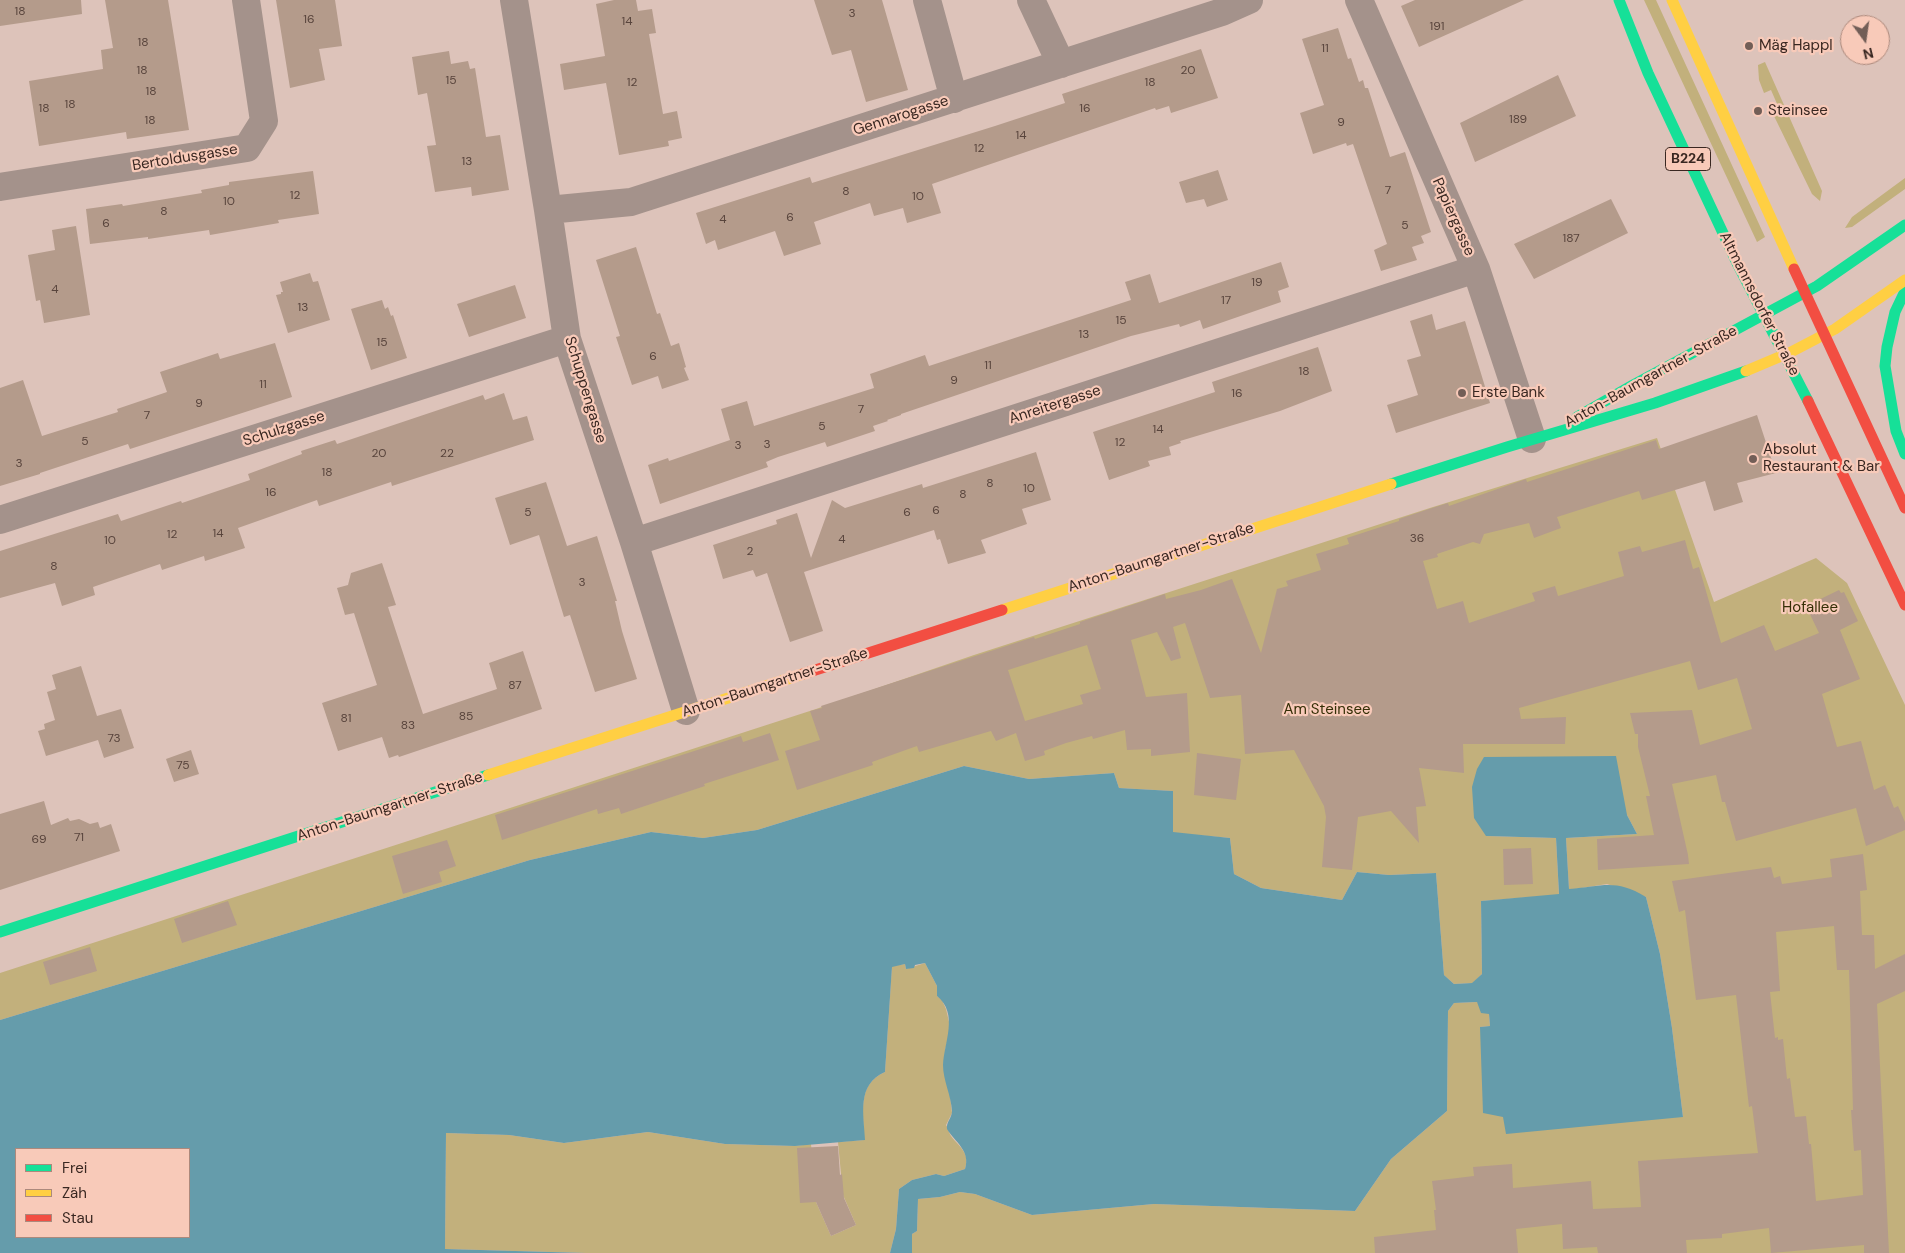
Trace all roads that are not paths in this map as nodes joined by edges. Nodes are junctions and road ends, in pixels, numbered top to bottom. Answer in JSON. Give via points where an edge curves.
{"nodes":[{"id":1,"x":246,"y":0,"type":"edge"},
{"id":2,"x":514,"y":0,"type":"edge"},
{"id":3,"x":926,"y":0,"type":"edge"},
{"id":4,"x":1031,"y":0,"type":"edge"},
{"id":5,"x":1249,"y":0,"type":"edge"},
{"id":6,"x":1359,"y":0,"type":"edge"},
{"id":7,"x":1619,"y":0,"type":"edge"},
{"id":8,"x":1672,"y":0,"type":"edge"},
{"id":9,"x":1062,"y":64,"type":"junction"},
{"id":10,"x":954,"y":99,"type":"junction"},
{"id":11,"x":0,"y":187,"type":"edge"},
{"id":12,"x":548,"y":210,"type":"junction"},
{"id":13,"x":1905,"y":225,"type":"edge"},
{"id":14,"x":1476,"y":269,"type":"junction"},
{"id":15,"x":1905,"y":280,"type":"edge"},
{"id":16,"x":1905,"y":291,"type":"edge"},
{"id":17,"x":1805,"y":294,"type":"junction"},
{"id":18,"x":1764,"y":315,"type":"junction"},
{"id":19,"x":1825,"y":335,"type":"junction"},
{"id":20,"x":567,"y":339,"type":"junction"},
{"id":21,"x":1784,"y":355,"type":"junction"},
{"id":22,"x":1541,"y":436,"type":"junction"},
{"id":23,"x":1905,"y":454,"type":"edge"},
{"id":24,"x":1905,"y":508,"type":"edge"},
{"id":25,"x":0,"y":520,"type":"edge"},
{"id":26,"x":634,"y":542,"type":"junction"},
{"id":27,"x":1905,"y":605,"type":"edge"},
{"id":28,"x":686,"y":711,"type":"junction"},
{"id":29,"x":0,"y":932,"type":"edge"}],
"edges":[{"from":1,"to":11,"type":"street","name":"Bertoldusgasse","via":[[264,121],[247,148]]},
{"from":2,"to":12,"type":"street","name":"Schuppengasse"},
{"from":3,"to":10,"type":"street"},
{"from":4,"to":9,"type":"street"},
{"from":5,"to":9,"type":"street","name":"Gennarogasse","via":[[1222,12]]},
{"from":6,"to":14,"type":"street","name":"Papiergasse"},
{"from":7,"to":18,"type":"main road","name":"Altmannsdorfer Straße","number":"B224","via":[[1648,73],[1736,264]]},
{"from":8,"to":17,"type":"main road"},
{"from":9,"to":10,"type":"street","name":"Gennarogasse"},
{"from":10,"to":12,"type":"street","name":"Gennarogasse","via":[[631,202]]},
{"from":12,"to":20,"type":"street","name":"Schuppengasse"},
{"from":13,"to":17,"type":"main road","name":"Anton-Baumgartner-Straße"},
{"from":14,"to":22,"type":"street","name":"Papiergasse"},
{"from":14,"to":26,"type":"street","name":"Anreitergasse"},
{"from":15,"to":19,"type":"main road","name":"Anton-Baumgartner-Straße"},
{"from":16,"to":23,"type":"main road","via":[[1895,312],[1885,366],[1896,431]]},
{"from":17,"to":18,"type":"main road","name":"Anton-Baumgartner-Straße"},
{"from":17,"to":19,"type":"main road"},
{"from":18,"to":21,"type":"main road","name":"Altmannsdorfer Straße","number":"B224"},
{"from":18,"to":22,"type":"main road","name":"Anton-Baumgartner-Straße"},
{"from":19,"to":21,"type":"main road","name":"Anton-Baumgartner-Straße"},
{"from":19,"to":24,"type":"main road"},
{"from":20,"to":25,"type":"street","name":"Schulzgasse"},
{"from":20,"to":26,"type":"street","name":"Schuppengasse"},
{"from":21,"to":22,"type":"main road","name":"Anton-Baumgartner-Straße","via":[[1736,376],[1650,405]]},
{"from":21,"to":27,"type":"main road","name":"Altmannsdorfer Straße","number":"B224"},
{"from":22,"to":28,"type":"main road","name":"Anton-Baumgartner-Straße"},
{"from":26,"to":28,"type":"street","name":"Schuppengasse"},
{"from":28,"to":29,"type":"main road","name":"Anton-Baumgartner-Straße"}]}
